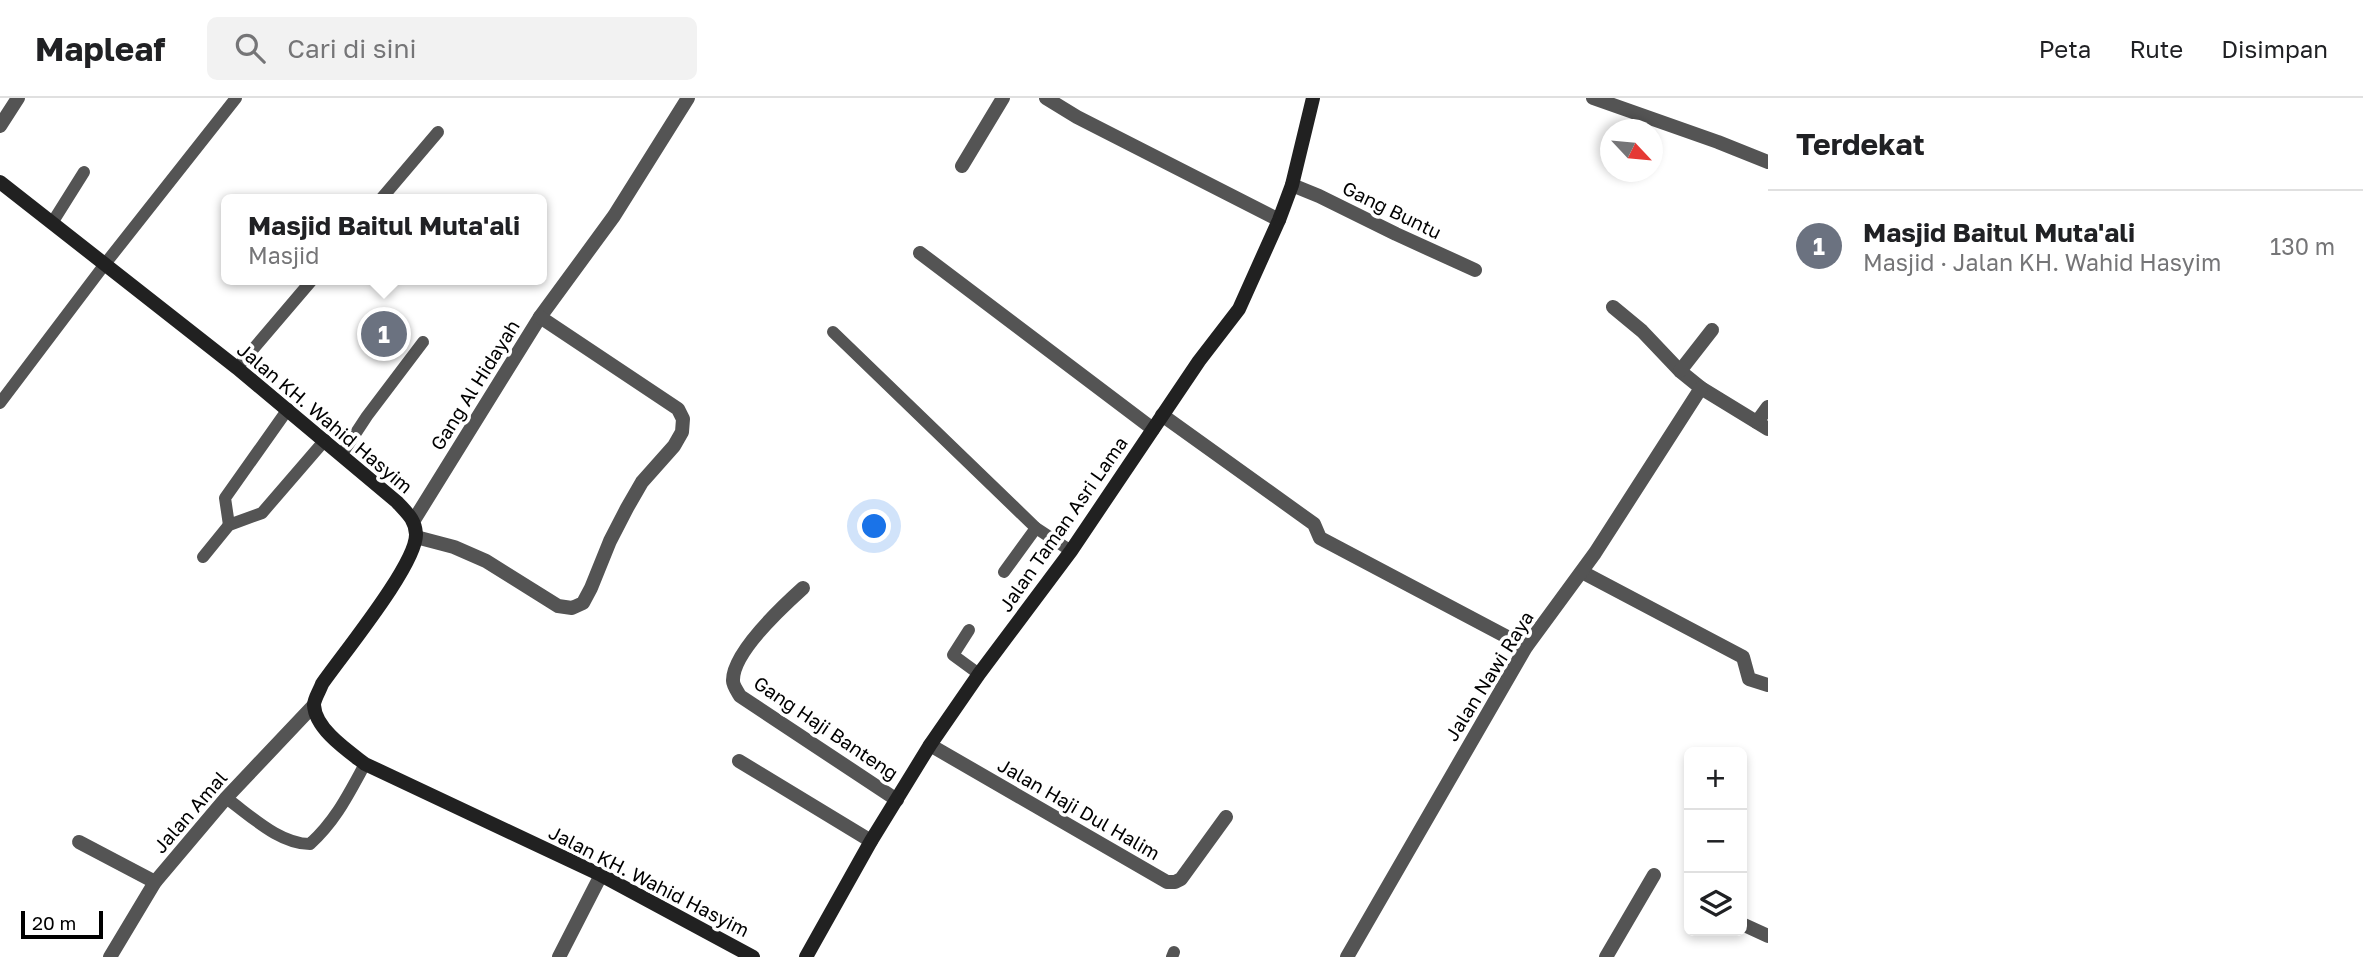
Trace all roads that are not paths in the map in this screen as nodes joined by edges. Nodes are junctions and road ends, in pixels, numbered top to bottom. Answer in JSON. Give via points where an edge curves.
{"nodes":[{"id":1,"x":18,"y":98,"type":"edge"},
{"id":2,"x":236,"y":98,"type":"edge"},
{"id":3,"x":688,"y":98,"type":"edge"},
{"id":4,"x":1003,"y":98,"type":"edge"},
{"id":5,"x":1046,"y":98,"type":"edge"},
{"id":6,"x":1313,"y":98,"type":"edge"},
{"id":7,"x":1593,"y":98,"type":"edge"},
{"id":8,"x":0,"y":126,"type":"edge"},
{"id":9,"x":439,"y":132,"type":"dead end"},
{"id":10,"x":1768,"y":162,"type":"edge"},
{"id":11,"x":962,"y":166,"type":"dead end"},
{"id":12,"x":84,"y":172,"type":"dead end"},
{"id":13,"x":0,"y":182,"type":"edge"},
{"id":14,"x":1292,"y":186,"type":"junction"},
{"id":15,"x":385,"y":194,"type":"edge"},
{"id":16,"x":1279,"y":220,"type":"junction"},
{"id":17,"x":52,"y":223,"type":"junction"},
{"id":18,"x":920,"y":253,"type":"dead end"},
{"id":19,"x":105,"y":264,"type":"junction"},
{"id":20,"x":1475,"y":270,"type":"dead end"},
{"id":21,"x":308,"y":285,"type":"edge"},
{"id":22,"x":1613,"y":307,"type":"dead end"},
{"id":23,"x":540,"y":317,"type":"junction"},
{"id":24,"x":1712,"y":330,"type":"dead end"},
{"id":25,"x":832,"y":332,"type":"dead end"},
{"id":26,"x":423,"y":342,"type":"dead end"},
{"id":27,"x":237,"y":368,"type":"junction"},
{"id":28,"x":1680,"y":371,"type":"junction"},
{"id":29,"x":1701,"y":388,"type":"junction"},
{"id":30,"x":0,"y":403,"type":"edge"},
{"id":31,"x":1768,"y":407,"type":"edge"},
{"id":32,"x":288,"y":410,"type":"junction"},
{"id":33,"x":1162,"y":415,"type":"junction"},
{"id":34,"x":1763,"y":425,"type":"edge"},
{"id":35,"x":1153,"y":429,"type":"junction"},
{"id":36,"x":325,"y":440,"type":"junction"},
{"id":37,"x":342,"y":454,"type":"junction"},
{"id":38,"x":414,"y":520,"type":"junction"},
{"id":39,"x":229,"y":525,"type":"junction"},
{"id":40,"x":1035,"y":528,"type":"junction"},
{"id":41,"x":416,"y":537,"type":"junction"},
{"id":42,"x":1070,"y":551,"type":"junction"},
{"id":43,"x":203,"y":557,"type":"dead end"},
{"id":44,"x":1004,"y":572,"type":"dead end"},
{"id":45,"x":1582,"y":572,"type":"junction"},
{"id":46,"x":803,"y":588,"type":"dead end"},
{"id":47,"x":969,"y":630,"type":"dead end"},
{"id":48,"x":1526,"y":647,"type":"junction"},
{"id":49,"x":979,"y":674,"type":"junction"},
{"id":50,"x":1768,"y":685,"type":"edge"},
{"id":51,"x":314,"y":705,"type":"junction"},
{"id":52,"x":930,"y":745,"type":"junction"},
{"id":53,"x":739,"y":761,"type":"dead end"},
{"id":54,"x":365,"y":764,"type":"junction"},
{"id":55,"x":226,"y":798,"type":"junction"},
{"id":56,"x":897,"y":800,"type":"junction"},
{"id":57,"x":1226,"y":817,"type":"dead end"},
{"id":58,"x":871,"y":841,"type":"junction"},
{"id":59,"x":79,"y":842,"type":"dead end"},
{"id":60,"x":601,"y":875,"type":"junction"},
{"id":61,"x":1654,"y":875,"type":"dead end"},
{"id":62,"x":155,"y":882,"type":"junction"},
{"id":63,"x":1747,"y":926,"type":"edge"},
{"id":64,"x":1768,"y":936,"type":"edge"},
{"id":65,"x":110,"y":957,"type":"edge"},
{"id":66,"x":559,"y":957,"type":"edge"},
{"id":67,"x":753,"y":957,"type":"edge"},
{"id":68,"x":806,"y":957,"type":"edge"},
{"id":69,"x":1347,"y":957,"type":"edge"},
{"id":70,"x":1606,"y":957,"type":"edge"}],
"edges":[{"from":1,"to":8,"type":"street"},
{"from":2,"to":19,"type":"lane"},
{"from":3,"to":23,"type":"street","name":"Gang Al Hidayah","via":[[614,216]]},
{"from":4,"to":11,"type":"street"},
{"from":5,"to":16,"type":"street"},
{"from":6,"to":14,"type":"street","name":"Jalan Taman Asri Lama"},
{"from":7,"to":10,"type":"street"},
{"from":9,"to":15,"type":"lane"},
{"from":12,"to":17,"type":"lane"},
{"from":13,"to":17,"type":"street","name":"Jalan KH. Wahid Hasyim"},
{"from":14,"to":16,"type":"street","name":"Jalan Taman Asri Lama"},
{"from":14,"to":20,"type":"street","name":"Gang Buntu"},
{"from":16,"to":33,"type":"street","name":"Jalan Taman Asri Lama","via":[[1239,309]]},
{"from":17,"to":19,"type":"street","name":"Jalan KH. Wahid Hasyim"},
{"from":18,"to":35,"type":"street"},
{"from":19,"to":27,"type":"street","name":"Jalan KH. Wahid Hasyim"},
{"from":19,"to":30,"type":"lane"},
{"from":21,"to":27,"type":"lane"},
{"from":22,"to":28,"type":"street"},
{"from":23,"to":38,"type":"street","name":"Gang Al Hidayah"},
{"from":23,"to":41,"type":"street","via":[[678,409],[682,432],[642,482],[583,603],[572,608],[558,606],[486,561]]},
{"from":24,"to":28,"type":"street"},
{"from":25,"to":40,"type":"lane"},
{"from":26,"to":37,"type":"lane"},
{"from":27,"to":32,"type":"street","name":"Jalan KH. Wahid Hasyim"},
{"from":28,"to":29,"type":"street"},
{"from":29,"to":34,"type":"street"},
{"from":29,"to":45,"type":"street","name":"Jalan Nawi Raya"},
{"from":31,"to":34,"type":"street"},
{"from":32,"to":36,"type":"street","name":"Jalan KH. Wahid Hasyim"},
{"from":32,"to":39,"type":"lane","via":[[225,498]]},
{"from":33,"to":35,"type":"street","name":"Jalan Taman Asri Lama"},
{"from":33,"to":48,"type":"street","via":[[1314,524],[1320,538]]},
{"from":35,"to":42,"type":"street","name":"Jalan Taman Asri Lama"},
{"from":36,"to":37,"type":"street","name":"Jalan KH. Wahid Hasyim"},
{"from":36,"to":39,"type":"lane","via":[[262,513]]},
{"from":37,"to":38,"type":"street","name":"Jalan KH. Wahid Hasyim"},
{"from":38,"to":41,"type":"street","name":"Jalan KH. Wahid Hasyim"},
{"from":39,"to":43,"type":"lane"},
{"from":40,"to":42,"type":"lane"},
{"from":40,"to":44,"type":"lane"},
{"from":41,"to":51,"type":"street","name":"Jalan KH. Wahid Hasyim","via":[[403,570],[322,684]]},
{"from":42,"to":49,"type":"street","name":"Jalan Taman Asri Lama"},
{"from":45,"to":48,"type":"street","name":"Jalan Nawi Raya"},
{"from":45,"to":50,"type":"street","via":[[1743,657],[1749,679]]},
{"from":46,"to":56,"type":"street","name":"Gang Haji Banteng","via":[[770,617],[736,665],[732,682],[740,696]]},
{"from":47,"to":49,"type":"lane","via":[[953,655]]},
{"from":48,"to":69,"type":"street","name":"Jalan Nawi Raya"},
{"from":49,"to":52,"type":"street","name":"Jalan Taman Asri Lama"},
{"from":51,"to":54,"type":"street","name":"Jalan KH. Wahid Hasyim","via":[[332,738]]},
{"from":51,"to":55,"type":"street","name":"Jalan Amal"},
{"from":52,"to":56,"type":"street","name":"Jalan Taman Asri Lama"},
{"from":52,"to":57,"type":"street","name":"Jalan Haji Dul Halim","via":[[1167,882],[1181,879]]},
{"from":53,"to":58,"type":"street"},
{"from":54,"to":55,"type":"lane","via":[[343,806],[310,844],[284,838]]},
{"from":54,"to":60,"type":"street","name":"Jalan KH. Wahid Hasyim"},
{"from":55,"to":62,"type":"street","name":"Jalan Amal"},
{"from":56,"to":58,"type":"street","name":"Jalan Taman Asri Lama"},
{"from":58,"to":68,"type":"street","name":"Jalan Taman Asri Lama"},
{"from":59,"to":62,"type":"street"},
{"from":60,"to":66,"type":"street"},
{"from":60,"to":67,"type":"street","name":"Jalan KH. Wahid Hasyim"},
{"from":61,"to":70,"type":"street"},
{"from":62,"to":65,"type":"street","name":"Jalan Amal"},
{"from":63,"to":64,"type":"street"}]}
